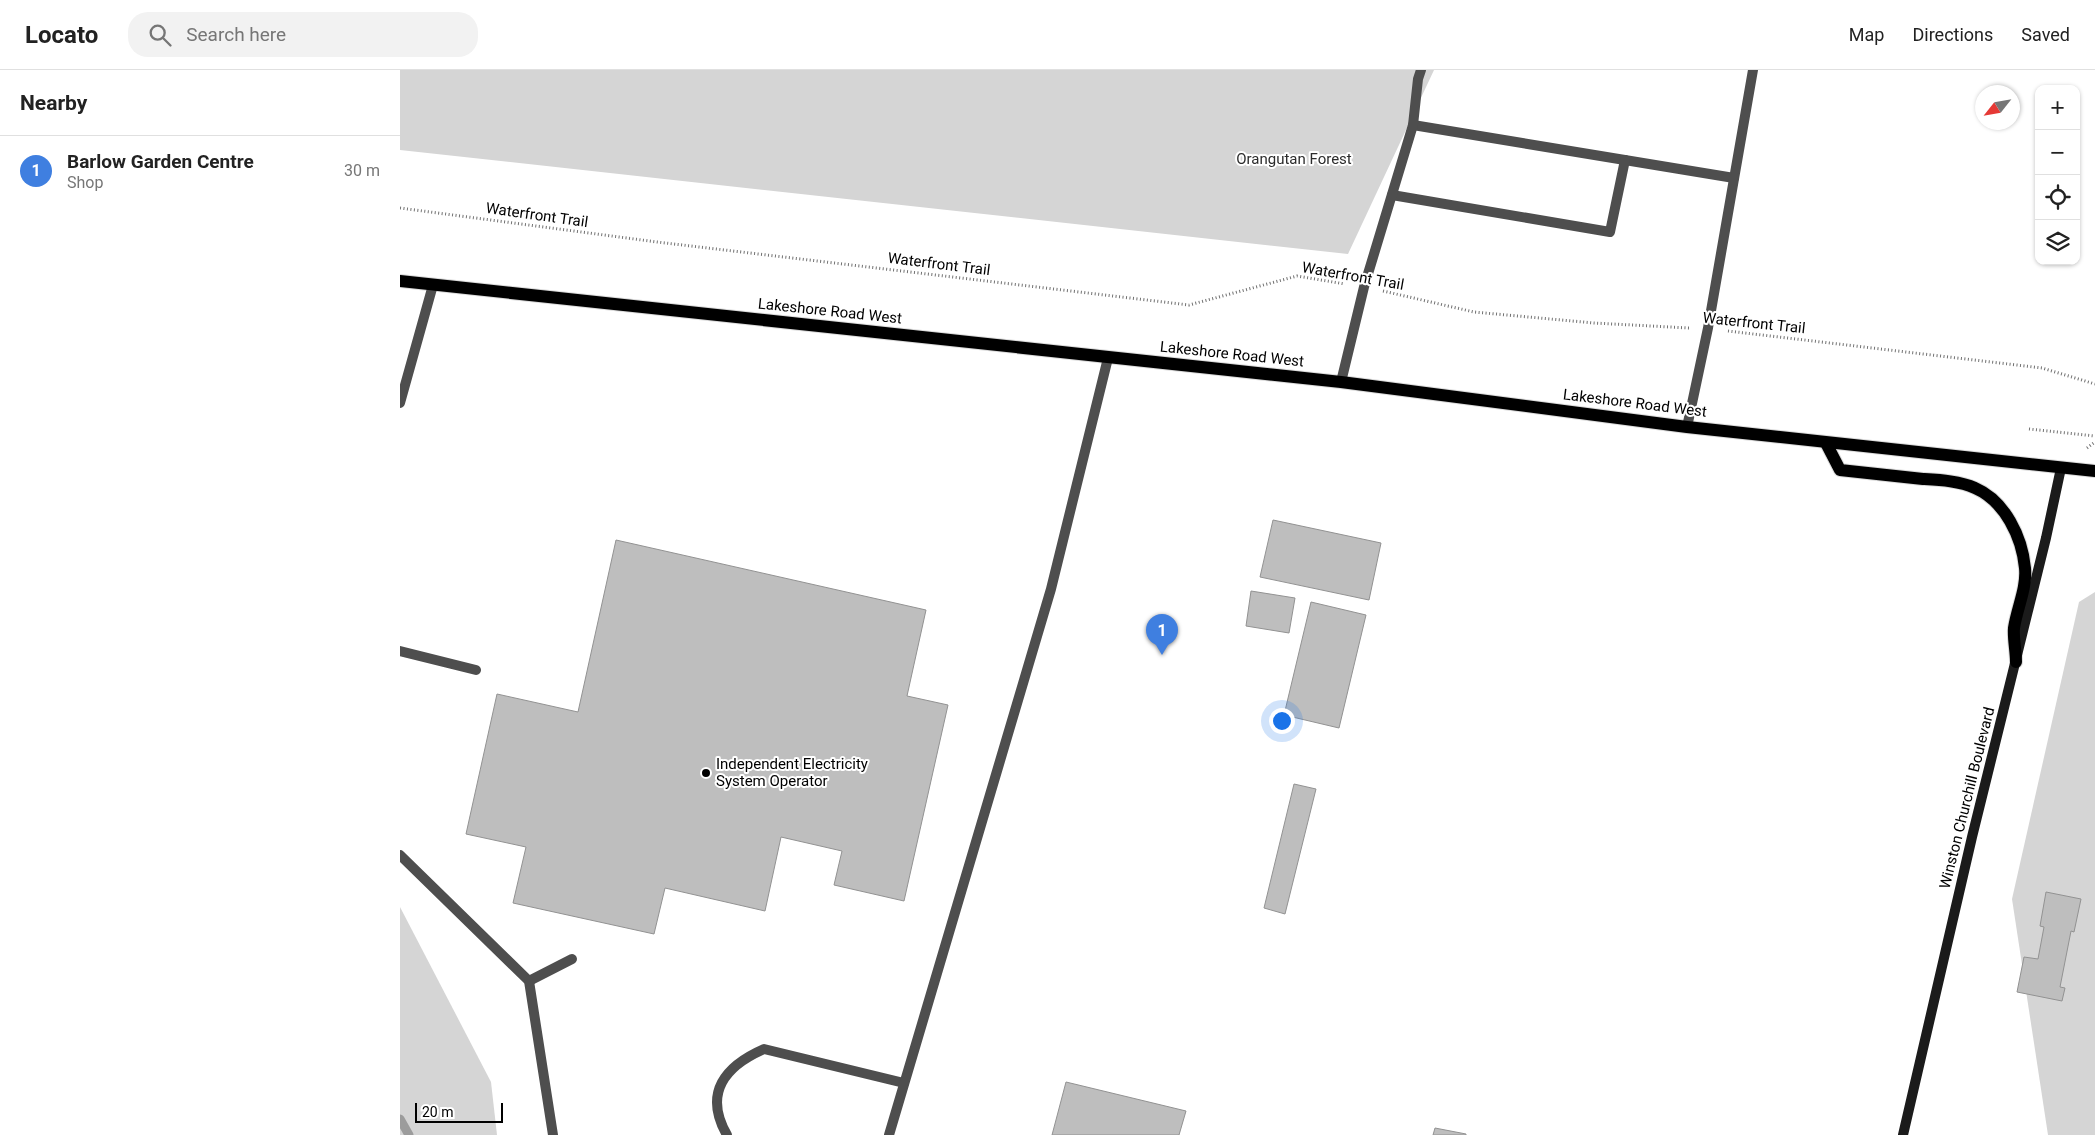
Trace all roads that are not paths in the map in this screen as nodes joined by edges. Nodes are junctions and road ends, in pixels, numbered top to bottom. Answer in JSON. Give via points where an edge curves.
{"nodes":[{"id":1,"x":1421,"y":70,"type":"edge"},
{"id":2,"x":1753,"y":70,"type":"edge"},
{"id":3,"x":1413,"y":125,"type":"junction"},
{"id":4,"x":1625,"y":160,"type":"junction"},
{"id":5,"x":1734,"y":178,"type":"junction"},
{"id":6,"x":1392,"y":195,"type":"junction"},
{"id":7,"x":400,"y":281,"type":"edge"},
{"id":8,"x":433,"y":284,"type":"junction"},
{"id":9,"x":1108,"y":358,"type":"junction"},
{"id":10,"x":1341,"y":382,"type":"junction"},
{"id":11,"x":400,"y":403,"type":"edge"},
{"id":12,"x":1687,"y":427,"type":"junction"},
{"id":13,"x":1826,"y":443,"type":"junction"},
{"id":14,"x":2061,"y":468,"type":"junction"},
{"id":15,"x":2095,"y":471,"type":"edge"},
{"id":16,"x":400,"y":651,"type":"edge"},
{"id":17,"x":2016,"y":662,"type":"junction"},
{"id":18,"x":476,"y":670,"type":"dead end"},
{"id":19,"x":400,"y":855,"type":"edge"},
{"id":20,"x":572,"y":959,"type":"dead end"},
{"id":21,"x":529,"y":981,"type":"junction"},
{"id":22,"x":904,"y":1083,"type":"junction"},
{"id":23,"x":553,"y":1135,"type":"edge"},
{"id":24,"x":727,"y":1135,"type":"edge"},
{"id":25,"x":889,"y":1135,"type":"edge"},
{"id":26,"x":1903,"y":1135,"type":"edge"}],
"edges":[{"from":1,"to":3,"type":"lane"},
{"from":2,"to":5,"type":"lane"},
{"from":3,"to":4,"type":"lane"},
{"from":3,"to":6,"type":"lane"},
{"from":4,"to":5,"type":"lane"},
{"from":4,"to":6,"type":"lane","via":[[1610,232]]},
{"from":5,"to":12,"type":"lane"},
{"from":6,"to":10,"type":"lane","via":[[1364,287]]},
{"from":7,"to":8,"type":"main road","name":"Lakeshore Road West"},
{"from":8,"to":9,"type":"main road","name":"Lakeshore Road West"},
{"from":8,"to":11,"type":"lane"},
{"from":9,"to":10,"type":"main road","name":"Lakeshore Road West"},
{"from":9,"to":22,"type":"lane","via":[[1051,589]]},
{"from":10,"to":12,"type":"main road","name":"Lakeshore Road West"},
{"from":12,"to":13,"type":"main road","name":"Lakeshore Road West"},
{"from":13,"to":14,"type":"main road","name":"Lakeshore Road West"},
{"from":13,"to":17,"type":"main road","via":[[1840,470],[1948,481],[1973,487],[1997,504],[2012,523],[2026,570],[2014,629]]},
{"from":14,"to":15,"type":"main road","name":"Lakeshore Road West"},
{"from":14,"to":17,"type":"main road","name":"Winston Churchill Boulevard"},
{"from":16,"to":18,"type":"lane"},
{"from":17,"to":26,"type":"main road","name":"Winston Churchill Boulevard"},
{"from":19,"to":21,"type":"lane"},
{"from":20,"to":21,"type":"lane"},
{"from":21,"to":23,"type":"lane"},
{"from":22,"to":24,"type":"lane","via":[[764,1049],[746,1056],[727,1073],[720,1086],[716,1102],[720,1122]]},
{"from":22,"to":25,"type":"lane"}]}
